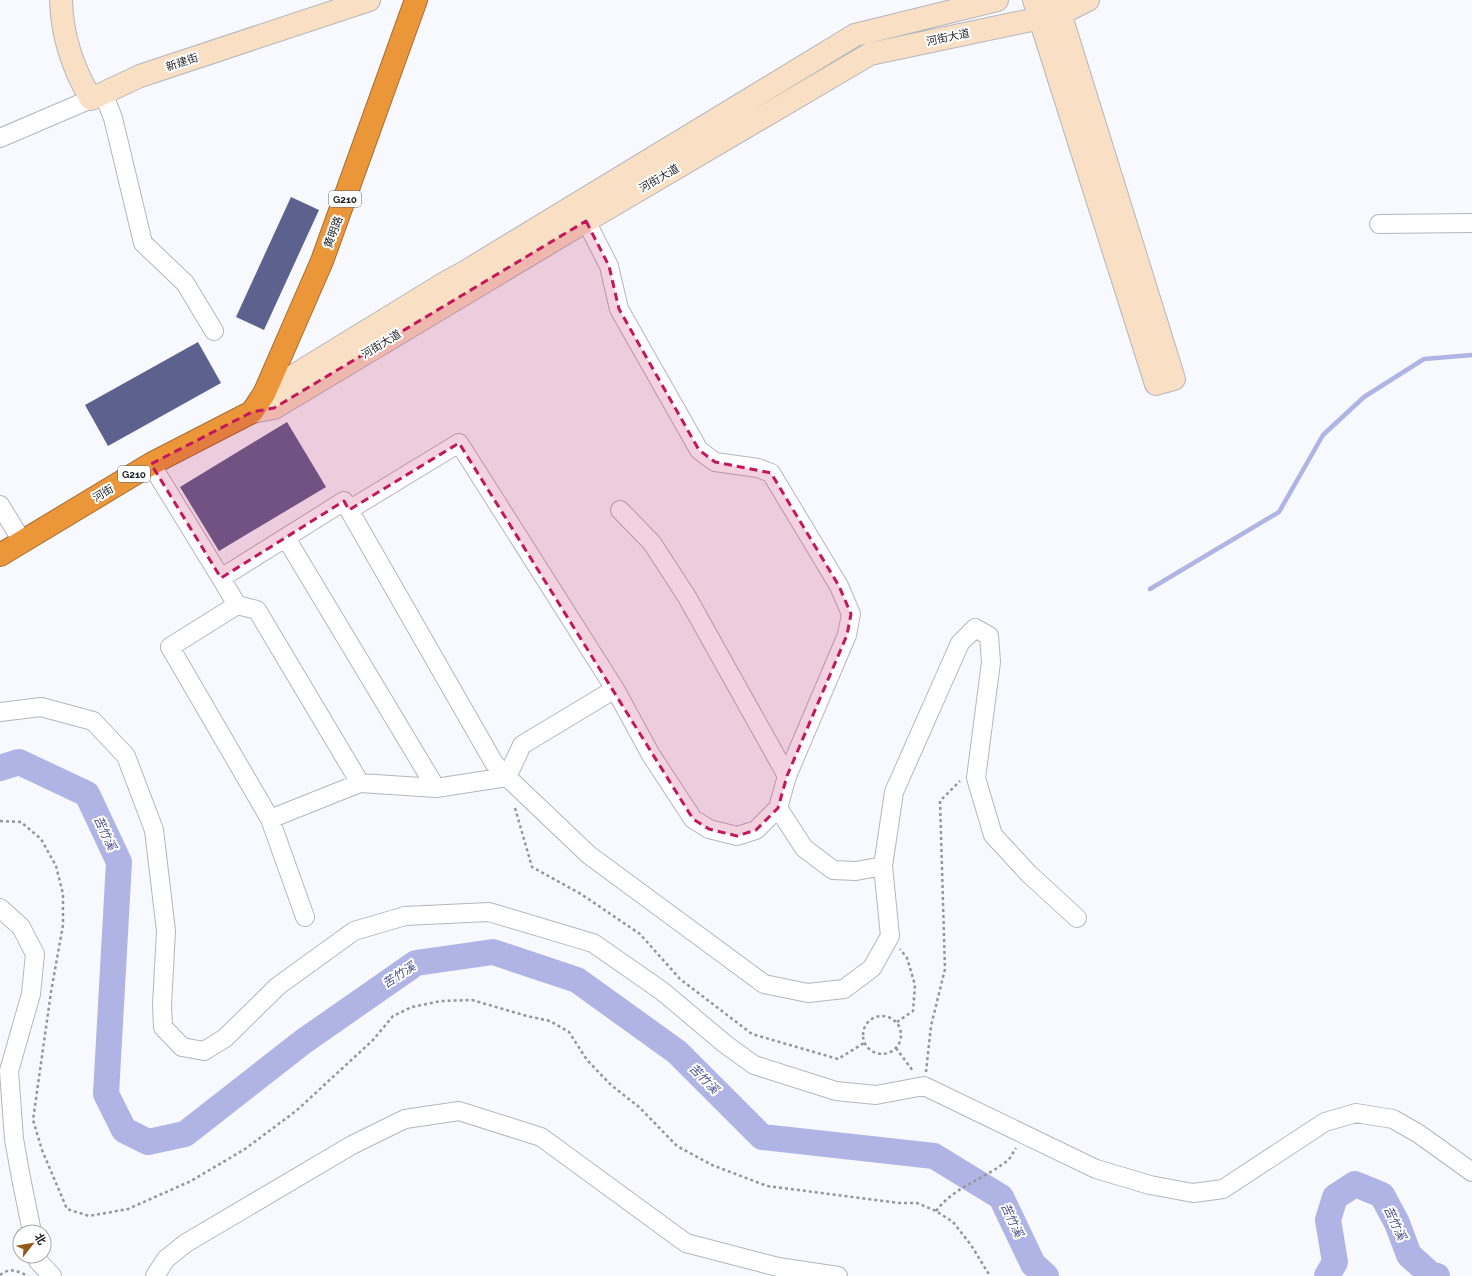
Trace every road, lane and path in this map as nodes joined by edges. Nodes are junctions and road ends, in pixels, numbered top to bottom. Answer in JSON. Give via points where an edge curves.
{"nodes":[{"id":1,"x":61,"y":0,"type":"edge"},
{"id":2,"x":370,"y":0,"type":"edge"},
{"id":3,"x":416,"y":0,"type":"edge"},
{"id":4,"x":997,"y":0,"type":"edge"},
{"id":5,"x":1088,"y":0,"type":"edge"},
{"id":6,"x":1048,"y":8,"type":"edge"},
{"id":7,"x":97,"y":96,"type":"junction"},
{"id":8,"x":0,"y":138,"type":"edge"},
{"id":9,"x":586,"y":221,"type":"junction"},
{"id":10,"x":1472,"y":223,"type":"edge"},
{"id":11,"x":1379,"y":224,"type":"dead end"},
{"id":12,"x":214,"y":331,"type":"dead end"},
{"id":13,"x":264,"y":394,"type":"junction"},
{"id":14,"x":252,"y":412,"type":"junction"},
{"id":15,"x":151,"y":464,"type":"junction"},
{"id":16,"x":0,"y":505,"type":"edge"},
{"id":17,"x":349,"y":510,"type":"junction"},
{"id":18,"x":620,"y":510,"type":"dead end"},
{"id":19,"x":286,"y":538,"type":"junction"},
{"id":20,"x":22,"y":541,"type":"junction"},
{"id":21,"x":0,"y":555,"type":"edge"},
{"id":22,"x":222,"y":578,"type":"junction"},
{"id":23,"x":237,"y":605,"type":"junction"},
{"id":24,"x":615,"y":690,"type":"junction"},
{"id":25,"x":0,"y":712,"type":"edge"},
{"id":26,"x":787,"y":776,"type":"junction"},
{"id":27,"x":507,"y":777,"type":"junction"},
{"id":28,"x":976,"y":778,"type":"junction"},
{"id":29,"x":360,"y":783,"type":"junction"},
{"id":30,"x":436,"y":788,"type":"junction"},
{"id":31,"x":515,"y":807,"type":"dead end"},
{"id":32,"x":778,"y":808,"type":"junction"},
{"id":33,"x":270,"y":819,"type":"junction"},
{"id":34,"x":0,"y":821,"type":"edge"},
{"id":35,"x":883,"y":866,"type":"junction"},
{"id":36,"x":0,"y":908,"type":"edge"},
{"id":37,"x":305,"y":917,"type":"dead end"},
{"id":38,"x":1077,"y":918,"type":"dead end"},
{"id":39,"x":890,"y":936,"type":"junction"},
{"id":40,"x":897,"y":1022,"type":"junction"},
{"id":41,"x":864,"y":1043,"type":"junction"},
{"id":42,"x":896,"y":1048,"type":"junction"},
{"id":43,"x":924,"y":1086,"type":"junction"},
{"id":44,"x":1024,"y":1134,"type":"junction"},
{"id":45,"x":1472,"y":1172,"type":"edge"},
{"id":46,"x":936,"y":1211,"type":"junction"},
{"id":47,"x":30,"y":1224,"type":"edge"},
{"id":48,"x":41,"y":1264,"type":"edge"},
{"id":49,"x":0,"y":1275,"type":"edge"},
{"id":50,"x":28,"y":1276,"type":"edge"},
{"id":51,"x":52,"y":1276,"type":"edge"},
{"id":52,"x":154,"y":1276,"type":"edge"},
{"id":53,"x":838,"y":1276,"type":"edge"},
{"id":54,"x":990,"y":1276,"type":"edge"}],
"edges":[{"from":1,"to":7,"type":"main road","via":[[61,16],[69,51],[80,80]]},
{"from":2,"to":7,"type":"main road","name":"新建街","via":[[140,76]]},
{"from":3,"to":13,"type":"highway","name":"黄明路","number":"G210","via":[[322,261]]},
{"from":4,"to":13,"type":"main road","name":"河街大道","via":[[855,35]]},
{"from":5,"to":6,"type":"main road","name":"河街大道"},
{"from":6,"to":6,"type":"main road","via":[[1156,384],[1174,379]]},
{"from":6,"to":9,"type":"main road","name":"河街大道","via":[[870,54]]},
{"from":7,"to":8,"type":"street","name":"新建街"},
{"from":7,"to":12,"type":"street","via":[[113,118],[143,243],[185,283]]},
{"from":9,"to":14,"type":"main road","name":"河街大道","via":[[274,408]]},
{"from":9,"to":26,"type":"street","via":[[609,266],[619,310],[699,450],[715,462],[758,468],[771,473],[839,586],[850,614],[847,635]]},
{"from":10,"to":11,"type":"street"},
{"from":13,"to":14,"type":"highway","name":"河街","number":"G210"},
{"from":14,"to":15,"type":"highway","name":"河街","number":"G210"},
{"from":15,"to":20,"type":"highway","name":"河街","number":"G210"},
{"from":15,"to":22,"type":"street"},
{"from":16,"to":20,"type":"street"},
{"from":17,"to":19,"type":"street","via":[[344,502]]},
{"from":17,"to":24,"type":"street","via":[[459,442]]},
{"from":17,"to":27,"type":"street","via":[[494,764]]},
{"from":18,"to":26,"type":"street","via":[[652,543],[687,597]]},
{"from":19,"to":22,"type":"street"},
{"from":19,"to":30,"type":"street"},
{"from":20,"to":21,"type":"highway","name":"河街","number":"G210"},
{"from":22,"to":23,"type":"street"},
{"from":23,"to":29,"type":"street","via":[[257,610]]},
{"from":23,"to":33,"type":"street","via":[[170,647]]},
{"from":24,"to":27,"type":"street","via":[[522,745]]},
{"from":24,"to":32,"type":"street","via":[[651,755],[693,819],[710,829],[737,836],[756,830]]},
{"from":25,"to":43,"type":"street","via":[[41,707],[93,721],[126,756],[154,830],[166,931],[163,1027],[182,1047],[204,1052],[225,1038],[278,986],[354,932],[405,916],[489,912],[593,943],[662,991],[754,1065],[836,1092],[876,1095]]},
{"from":26,"to":32,"type":"street"},
{"from":27,"to":30,"type":"street"},
{"from":27,"to":39,"type":"street","via":[[589,856],[764,984],[808,993],[844,989],[872,968]]},
{"from":28,"to":35,"type":"street","via":[[991,662],[989,636],[975,628],[960,643],[894,792]]},
{"from":28,"to":38,"type":"street","via":[[993,835]]},
{"from":28,"to":43,"type":"path","via":[[960,781],[940,801],[945,969],[931,1026]]},
{"from":29,"to":30,"type":"street"},
{"from":29,"to":33,"type":"street"},
{"from":31,"to":41,"type":"path","via":[[532,867],[581,894],[640,934],[680,979],[752,1034],[838,1059]]},
{"from":32,"to":35,"type":"street","via":[[804,848],[833,870]]},
{"from":33,"to":37,"type":"street"},
{"from":34,"to":46,"type":"path","via":[[21,822],[41,839],[56,866],[63,894],[63,926],[33,1120],[66,1209],[89,1216],[128,1209],[191,1181],[245,1149],[296,1111],[373,1040],[393,1016],[412,1007],[441,1001],[472,1000],[550,1021],[569,1032],[587,1060],[611,1085],[639,1107],[677,1146],[712,1165],[767,1186],[917,1203]]},
{"from":35,"to":39,"type":"street"},
{"from":36,"to":47,"type":"street","via":[[21,927],[35,954],[31,994],[9,1071],[14,1139]]},
{"from":39,"to":40,"type":"path","via":[[907,958],[916,985],[913,1010]]},
{"from":40,"to":41,"type":"path","via":[[880,1015],[869,1020],[863,1031]]},
{"from":40,"to":42,"type":"path","via":[[901,1038]]},
{"from":41,"to":42,"type":"path","via":[[878,1054],[891,1052]]},
{"from":42,"to":43,"type":"path"},
{"from":43,"to":44,"type":"street"},
{"from":44,"to":45,"type":"street","via":[[1096,1169],[1150,1186],[1194,1193],[1223,1188],[1325,1122],[1356,1113],[1392,1119],[1419,1134]]},
{"from":44,"to":46,"type":"path","via":[[1008,1160],[960,1188],[943,1201]]},
{"from":46,"to":54,"type":"path","via":[[953,1222]]},
{"from":48,"to":51,"type":"street"},
{"from":49,"to":50,"type":"path","via":[[12,1270]]},
{"from":52,"to":53,"type":"street","via":[[166,1259],[186,1244],[352,1145],[405,1119],[459,1111],[542,1137],[686,1243],[778,1266]]}]}
